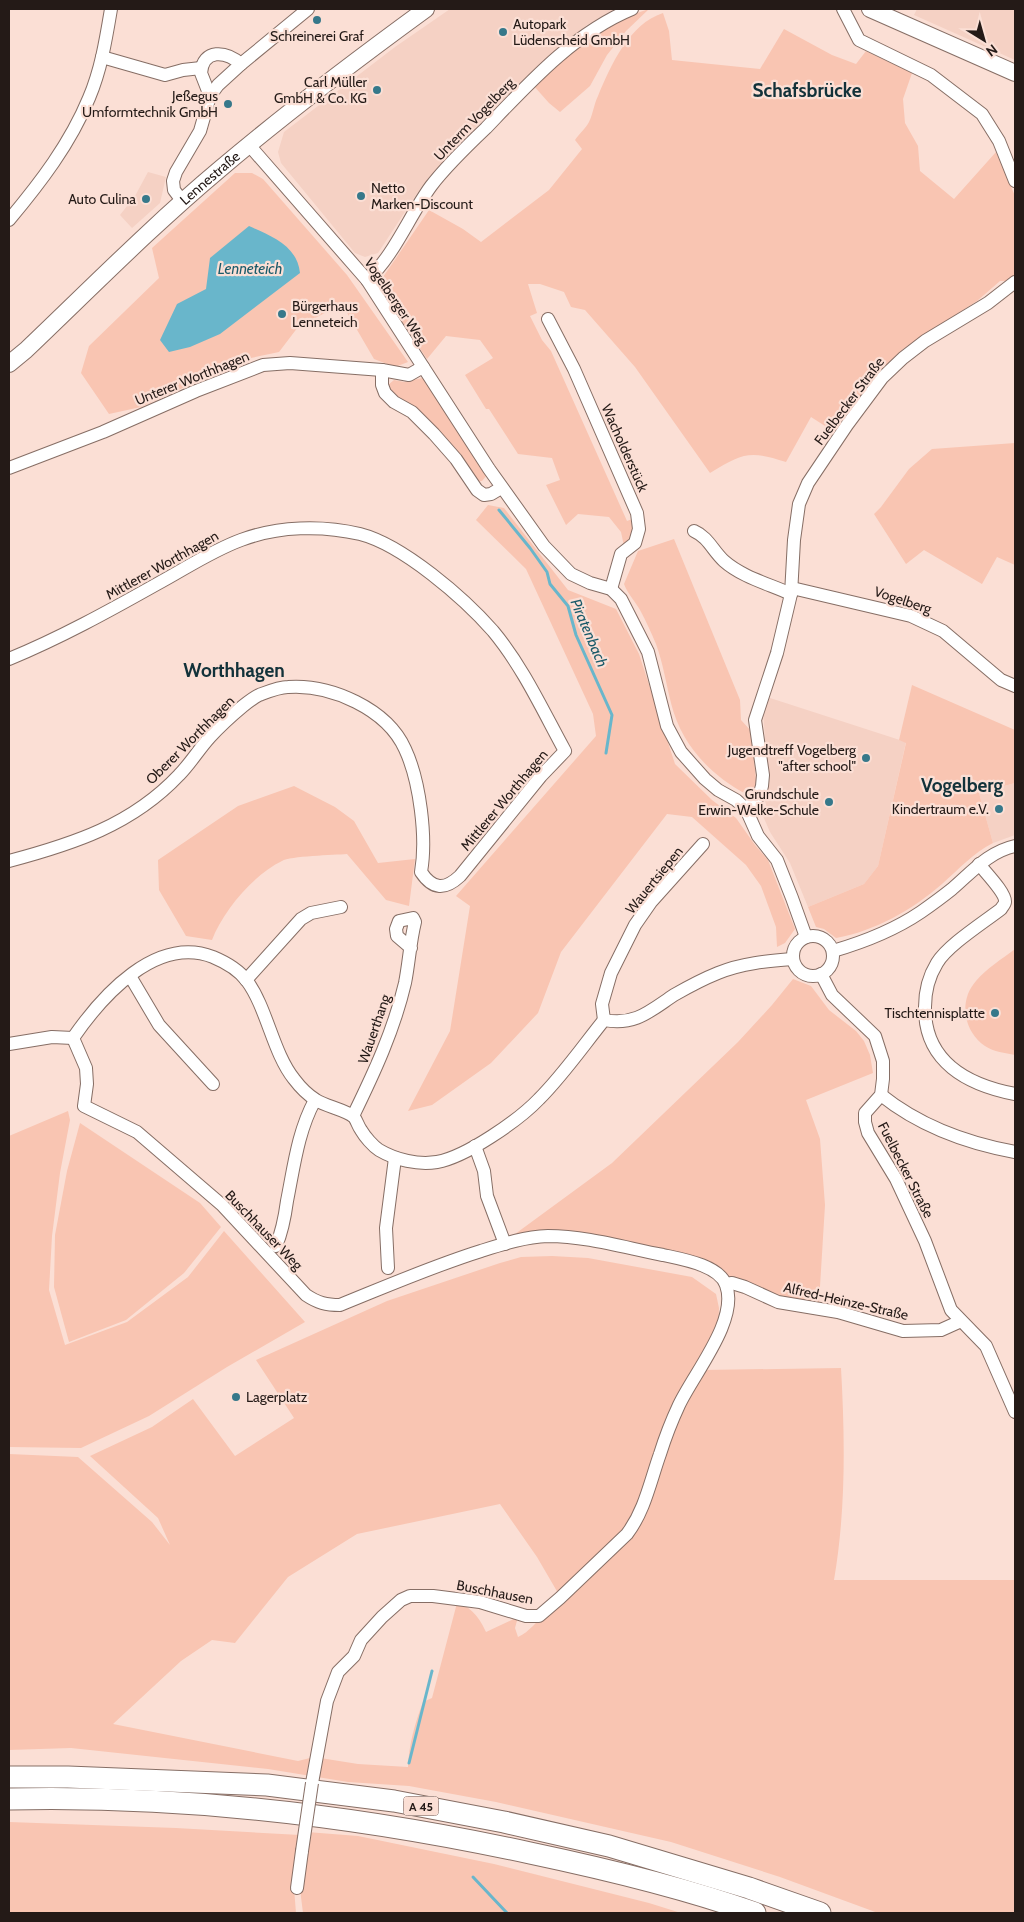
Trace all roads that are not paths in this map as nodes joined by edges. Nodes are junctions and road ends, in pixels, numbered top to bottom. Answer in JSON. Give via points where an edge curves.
{"nodes":[{"id":1,"x":111,"y":9,"type":"edge"},
{"id":2,"x":308,"y":9,"type":"edge"},
{"id":3,"x":426,"y":9,"type":"edge"},
{"id":4,"x":632,"y":9,"type":"edge"},
{"id":5,"x":843,"y":9,"type":"edge"},
{"id":6,"x":870,"y":9,"type":"edge"},
{"id":7,"x":102,"y":58,"type":"junction"},
{"id":8,"x":241,"y":64,"type":"junction"},
{"id":9,"x":201,"y":68,"type":"junction"},
{"id":10,"x":1015,"y":73,"type":"edge"},
{"id":11,"x":210,"y":96,"type":"junction"},
{"id":12,"x":248,"y":146,"type":"junction"},
{"id":13,"x":1015,"y":181,"type":"edge"},
{"id":14,"x":183,"y":202,"type":"junction"},
{"id":15,"x":9,"y":220,"type":"edge"},
{"id":16,"x":367,"y":280,"type":"junction"},
{"id":17,"x":1015,"y":282,"type":"edge"},
{"id":18,"x":548,"y":319,"type":"dead end"},
{"id":19,"x":9,"y":364,"type":"edge"},
{"id":20,"x":422,"y":367,"type":"junction"},
{"id":21,"x":382,"y":370,"type":"junction"},
{"id":22,"x":9,"y":468,"type":"edge"},
{"id":23,"x":502,"y":488,"type":"junction"},
{"id":24,"x":694,"y":531,"type":"dead end"},
{"id":25,"x":611,"y":589,"type":"junction"},
{"id":26,"x":791,"y":591,"type":"junction"},
{"id":27,"x":9,"y":659,"type":"edge"},
{"id":28,"x":1015,"y":686,"type":"edge"},
{"id":29,"x":746,"y":810,"type":"junction"},
{"id":30,"x":703,"y":844,"type":"dead end"},
{"id":31,"x":1015,"y":846,"type":"edge"},
{"id":32,"x":9,"y":861,"type":"edge"},
{"id":33,"x":979,"y":864,"type":"junction"},
{"id":34,"x":421,"y":872,"type":"joint"},
{"id":35,"x":341,"y":907,"type":"dead end"},
{"id":36,"x":806,"y":937,"type":"junction"},
{"id":37,"x":411,"y":948,"type":"dead end"},
{"id":38,"x":832,"y":951,"type":"junction"},
{"id":39,"x":794,"y":959,"type":"junction"},
{"id":40,"x":821,"y":974,"type":"junction"},
{"id":41,"x":130,"y":976,"type":"junction"},
{"id":42,"x":246,"y":980,"type":"junction"},
{"id":43,"x":604,"y":1020,"type":"junction"},
{"id":44,"x":74,"y":1038,"type":"junction"},
{"id":45,"x":9,"y":1044,"type":"edge"},
{"id":46,"x":213,"y":1084,"type":"dead end"},
{"id":47,"x":1015,"y":1094,"type":"edge"},
{"id":48,"x":881,"y":1095,"type":"junction"},
{"id":49,"x":315,"y":1100,"type":"junction"},
{"id":50,"x":353,"y":1116,"type":"junction"},
{"id":51,"x":475,"y":1146,"type":"junction"},
{"id":52,"x":1015,"y":1152,"type":"edge"},
{"id":53,"x":395,"y":1158,"type":"junction"},
{"id":54,"x":505,"y":1244,"type":"junction"},
{"id":55,"x":276,"y":1246,"type":"dead end"},
{"id":56,"x":388,"y":1268,"type":"dead end"},
{"id":57,"x":726,"y":1284,"type":"junction"},
{"id":58,"x":961,"y":1321,"type":"junction"},
{"id":59,"x":1015,"y":1412,"type":"edge"},
{"id":60,"x":9,"y":1777,"type":"edge"},
{"id":61,"x":9,"y":1799,"type":"edge"},
{"id":62,"x":297,"y":1888,"type":"dead end"},
{"id":63,"x":755,"y":1913,"type":"edge"},
{"id":64,"x":820,"y":1913,"type":"edge"}],
"edges":[{"from":1,"to":7,"type":"street"},
{"from":2,"to":8,"type":"street"},
{"from":3,"to":12,"type":"main road","name":"Lennestraße"},
{"from":4,"to":16,"type":"street","name":"Unterm Vogelberg","via":[[609,18],[574,43],[501,111],[432,186],[383,264]]},
{"from":5,"to":13,"type":"street","via":[[859,40],[931,75],[982,114],[999,141]]},
{"from":6,"to":10,"type":"main road"},
{"from":7,"to":9,"type":"street","via":[[165,74]]},
{"from":7,"to":15,"type":"street","via":[[89,97],[66,144],[40,183]]},
{"from":8,"to":9,"type":"street","via":[[233,57],[221,54],[210,57]]},
{"from":8,"to":11,"type":"street"},
{"from":9,"to":11,"type":"street","via":[[201,78]]},
{"from":11,"to":14,"type":"street","via":[[200,131],[173,181],[174,190]]},
{"from":12,"to":14,"type":"main road","name":"Lennestraße"},
{"from":12,"to":16,"type":"street","name":"Vogelberger Weg"},
{"from":14,"to":19,"type":"main road","name":"Lennestraße"},
{"from":16,"to":20,"type":"street","name":"Vogelberger Weg"},
{"from":17,"to":26,"type":"street","name":"Fuelbecker Straße","via":[[903,358],[882,378],[847,425],[808,483],[799,504]]},
{"from":18,"to":25,"type":"street","name":"Wacholderstück","via":[[574,369],[638,513],[639,529],[635,543],[621,554]]},
{"from":20,"to":21,"type":"street","name":"Unterer Worthhagen","via":[[409,375]]},
{"from":20,"to":23,"type":"street","name":"Vogelberger Weg"},
{"from":21,"to":22,"type":"street","name":"Unterer Worthhagen","via":[[290,362],[263,365]]},
{"from":21,"to":23,"type":"street","via":[[385,393],[412,412],[434,434],[477,490],[484,495]]},
{"from":23,"to":25,"type":"street","name":"Vogelberger Weg","via":[[544,546],[571,574]]},
{"from":24,"to":26,"type":"street","via":[[702,535],[734,569]]},
{"from":25,"to":29,"type":"street","via":[[621,599],[648,652],[667,726],[681,752],[705,779]]},
{"from":26,"to":28,"type":"street","name":"Vogelberg","via":[[911,616],[943,631],[1001,680]]},
{"from":26,"to":29,"type":"street","name":"Fuelbecker Straße","via":[[777,653],[755,720],[762,786],[759,796]]},
{"from":27,"to":34,"type":"street","name":"Mittlerer Worthhagen","via":[[97,618],[216,550],[243,539],[313,527],[361,535],[390,547],[434,576],[472,608],[494,632],[535,693],[565,751],[450,885],[429,883]]},
{"from":29,"to":36,"type":"street","via":[[758,836],[776,860]]},
{"from":30,"to":43,"type":"street","name":"Wauertsiepen","via":[[635,925],[611,973],[602,1004]]},
{"from":31,"to":33,"type":"street","via":[[1004,848]]},
{"from":32,"to":34,"type":"street","name":"Oberer Worthhagen","via":[[118,823],[179,776],[232,715],[256,696],[286,686],[311,687],[340,696],[368,710],[384,722],[405,748],[414,776],[422,823]]},
{"from":33,"to":38,"type":"street","via":[[953,888],[898,926],[858,944]]},
{"from":33,"to":47,"type":"street","via":[[1002,892],[1004,904],[937,963],[925,1000],[927,1028],[934,1049],[950,1066],[982,1085]]},
{"from":35,"to":42,"type":"street","via":[[311,913],[301,919]]},
{"from":36,"to":38,"type":"street","via":[[819,936]]},
{"from":36,"to":39,"type":"street","via":[[796,945]]},
{"from":37,"to":50,"type":"street","name":"Wauerthang","via":[[403,990],[388,1039]]},
{"from":38,"to":40,"type":"street","via":[[830,967]]},
{"from":39,"to":40,"type":"street","via":[[803,973]]},
{"from":39,"to":43,"type":"street","via":[[731,968],[690,986],[646,1014],[618,1023]]},
{"from":40,"to":48,"type":"street","via":[[832,995],[875,1036],[883,1061]]},
{"from":41,"to":42,"type":"street","via":[[151,962],[184,952],[203,953],[224,962]]},
{"from":41,"to":44,"type":"street","via":[[96,1006]]},
{"from":41,"to":46,"type":"street","via":[[159,1025]]},
{"from":42,"to":49,"type":"street","via":[[293,1078]]},
{"from":43,"to":51,"type":"street","via":[[539,1100]]},
{"from":44,"to":45,"type":"street","via":[[52,1037]]},
{"from":44,"to":54,"type":"street","name":"Buschhauser Weg","via":[[86,1068],[84,1106],[137,1132],[222,1205],[316,1302],[340,1304],[452,1260]]},
{"from":48,"to":52,"type":"street","via":[[893,1105],[955,1138]]},
{"from":48,"to":58,"type":"street","name":"Fuelbecker Straße","via":[[866,1113],[868,1132],[896,1179],[925,1241],[951,1310]]},
{"from":49,"to":50,"type":"street"},
{"from":49,"to":55,"type":"street","name":"Buschhauser Weg","via":[[306,1118]]},
{"from":50,"to":53,"type":"street","via":[[377,1148]]},
{"from":51,"to":53,"type":"street","via":[[438,1162]]},
{"from":51,"to":54,"type":"street","via":[[484,1171],[487,1196]]},
{"from":53,"to":56,"type":"street","via":[[386,1228]]},
{"from":54,"to":57,"type":"street","name":"Buschhauser Weg","via":[[548,1236],[590,1241],[693,1261],[715,1272]]},
{"from":57,"to":58,"type":"street","name":"Alfred-Heinze-Straße","via":[[745,1287],[778,1302],[838,1312],[903,1331],[941,1330]]},
{"from":57,"to":62,"type":"street","name":"Buschhausen","bridge":true,"via":[[728,1301],[722,1331],[679,1405],[644,1504],[627,1534],[539,1616],[526,1616],[480,1602],[410,1596],[361,1640],[354,1656],[338,1672],[327,1701]]},
{"from":58,"to":59,"type":"street","name":"Fuelbecker Straße","via":[[986,1346]]},
{"from":60,"to":64,"type":"highway","number":"A 45","via":[[267,1785],[394,1802],[609,1846]]},
{"from":61,"to":63,"type":"highway","number":"A 45","via":[[197,1803],[318,1816],[468,1840],[601,1868]]}]}
